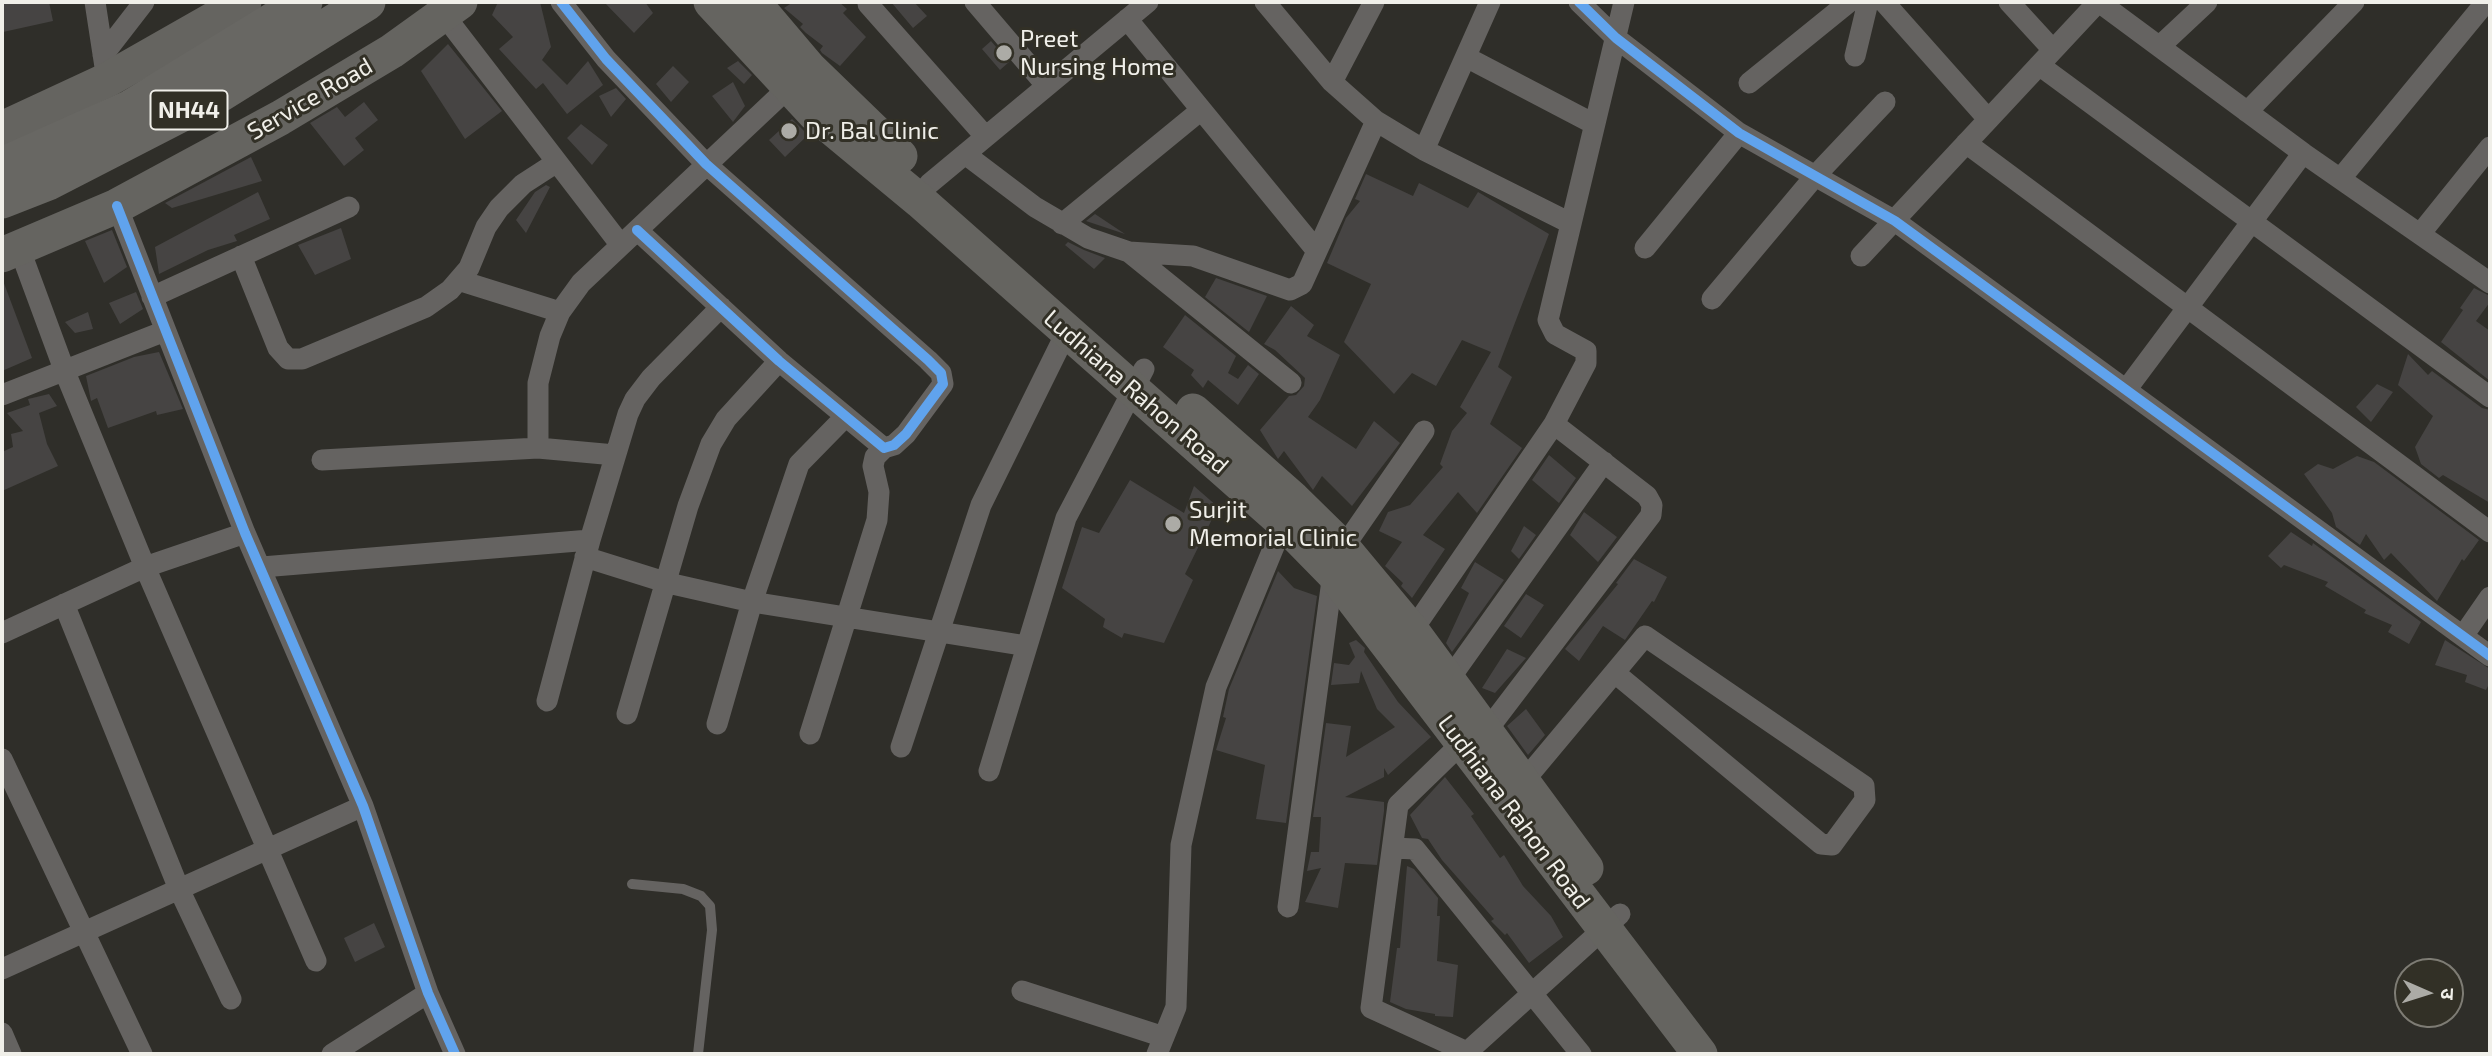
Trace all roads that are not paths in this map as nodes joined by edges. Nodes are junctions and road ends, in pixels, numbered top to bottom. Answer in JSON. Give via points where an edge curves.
{"nodes":[{"id":1,"x":95,"y":2,"type":"edge"},
{"id":2,"x":144,"y":2,"type":"edge"},
{"id":3,"x":244,"y":2,"type":"edge"},
{"id":4,"x":304,"y":2,"type":"edge"},
{"id":5,"x":367,"y":2,"type":"edge"},
{"id":6,"x":561,"y":2,"type":"edge"},
{"id":7,"x":711,"y":2,"type":"edge"},
{"id":8,"x":975,"y":2,"type":"edge"},
{"id":9,"x":1147,"y":2,"type":"edge"},
{"id":10,"x":1265,"y":2,"type":"edge"},
{"id":11,"x":1374,"y":2,"type":"edge"},
{"id":12,"x":1490,"y":2,"type":"edge"},
{"id":13,"x":1580,"y":2,"type":"edge"},
{"id":14,"x":1624,"y":2,"type":"edge"},
{"id":15,"x":1849,"y":2,"type":"edge"},
{"id":16,"x":1868,"y":2,"type":"edge"},
{"id":17,"x":1884,"y":2,"type":"edge"},
{"id":18,"x":2009,"y":2,"type":"edge"},
{"id":19,"x":2099,"y":2,"type":"edge"},
{"id":20,"x":2207,"y":2,"type":"edge"},
{"id":21,"x":2354,"y":2,"type":"edge"},
{"id":22,"x":2486,"y":2,"type":"edge"},
{"id":23,"x":868,"y":4,"type":"dead end"},
{"id":24,"x":766,"y":6,"type":"edge"},
{"id":25,"x":452,"y":8,"type":"edge"},
{"id":26,"x":1127,"y":19,"type":"junction"},
{"id":27,"x":1616,"y":38,"type":"junction"},
{"id":28,"x":2160,"y":46,"type":"junction"},
{"id":29,"x":1855,"y":56,"type":"dead end"},
{"id":30,"x":1466,"y":57,"type":"junction"},
{"id":31,"x":2046,"y":57,"type":"junction"},
{"id":32,"x":105,"y":68,"type":"junction"},
{"id":33,"x":1332,"y":82,"type":"junction"},
{"id":34,"x":1749,"y":83,"type":"dead end"},
{"id":35,"x":1045,"y":84,"type":"junction"},
{"id":36,"x":789,"y":87,"type":"junction"},
{"id":37,"x":1885,"y":102,"type":"dead end"},
{"id":38,"x":1200,"y":111,"type":"junction"},
{"id":39,"x":2247,"y":112,"type":"junction"},
{"id":40,"x":1988,"y":119,"type":"junction"},
{"id":41,"x":1376,"y":121,"type":"junction"},
{"id":42,"x":1594,"y":124,"type":"junction"},
{"id":43,"x":2,"y":129,"type":"edge"},
{"id":44,"x":1740,"y":133,"type":"junction"},
{"id":45,"x":985,"y":136,"type":"junction"},
{"id":46,"x":1966,"y":143,"type":"junction"},
{"id":47,"x":2490,"y":147,"type":"edge"},
{"id":48,"x":1424,"y":150,"type":"junction"},
{"id":49,"x":2303,"y":153,"type":"junction"},
{"id":50,"x":965,"y":154,"type":"junction"},
{"id":51,"x":557,"y":162,"type":"junction"},
{"id":52,"x":706,"y":164,"type":"junction"},
{"id":53,"x":2,"y":166,"type":"edge"},
{"id":54,"x":1816,"y":175,"type":"junction"},
{"id":55,"x":2341,"y":178,"type":"junction"},
{"id":56,"x":929,"y":184,"type":"junction"},
{"id":57,"x":2,"y":200,"type":"edge"},
{"id":58,"x":117,"y":206,"type":"junction"},
{"id":59,"x":349,"y":207,"type":"dead end"},
{"id":60,"x":1895,"y":221,"type":"junction"},
{"id":61,"x":2253,"y":222,"type":"junction"},
{"id":62,"x":1062,"y":223,"type":"junction"},
{"id":63,"x":1570,"y":223,"type":"junction"},
{"id":64,"x":637,"y":230,"type":"junction"},
{"id":65,"x":2420,"y":234,"type":"junction"},
{"id":66,"x":620,"y":244,"type":"junction"},
{"id":67,"x":1645,"y":248,"type":"dead end"},
{"id":68,"x":1317,"y":251,"type":"junction"},
{"id":69,"x":11,"y":252,"type":"edge"},
{"id":70,"x":1129,"y":253,"type":"junction"},
{"id":71,"x":241,"y":256,"type":"junction"},
{"id":72,"x":1861,"y":256,"type":"dead end"},
{"id":73,"x":461,"y":281,"type":"junction"},
{"id":74,"x":2490,"y":283,"type":"edge"},
{"id":75,"x":152,"y":297,"type":"junction"},
{"id":76,"x":1712,"y":299,"type":"dead end"},
{"id":77,"x":2190,"y":306,"type":"junction"},
{"id":78,"x":721,"y":307,"type":"junction"},
{"id":79,"x":560,"y":312,"type":"junction"},
{"id":80,"x":165,"y":331,"type":"junction"},
{"id":81,"x":1067,"y":331,"type":"junction"},
{"id":82,"x":779,"y":361,"type":"junction"},
{"id":83,"x":65,"y":372,"type":"junction"},
{"id":84,"x":1138,"y":380,"type":"junction"},
{"id":85,"x":1290,"y":383,"type":"dead end"},
{"id":86,"x":2126,"y":390,"type":"junction"},
{"id":87,"x":2,"y":395,"type":"edge"},
{"id":88,"x":2490,"y":397,"type":"edge"},
{"id":89,"x":845,"y":417,"type":"junction"},
{"id":90,"x":1554,"y":424,"type":"junction"},
{"id":91,"x":1424,"y":431,"type":"dead end"},
{"id":92,"x":538,"y":448,"type":"junction"},
{"id":93,"x":884,"y":448,"type":"junction"},
{"id":94,"x":615,"y":455,"type":"junction"},
{"id":95,"x":322,"y":460,"type":"dead end"},
{"id":96,"x":1604,"y":462,"type":"junction"},
{"id":97,"x":1289,"y":511,"type":"junction"},
{"id":98,"x":2490,"y":532,"type":"edge"},
{"id":99,"x":245,"y":533,"type":"junction"},
{"id":100,"x":587,"y":549,"type":"junction"},
{"id":101,"x":1338,"y":561,"type":"junction"},
{"id":102,"x":145,"y":567,"type":"junction"},
{"id":103,"x":262,"y":567,"type":"junction"},
{"id":104,"x":668,"y":583,"type":"junction"},
{"id":105,"x":2490,"y":597,"type":"edge"},
{"id":106,"x":752,"y":601,"type":"junction"},
{"id":107,"x":64,"y":604,"type":"junction"},
{"id":108,"x":848,"y":615,"type":"junction"},
{"id":109,"x":940,"y":630,"type":"junction"},
{"id":110,"x":1412,"y":631,"type":"junction"},
{"id":111,"x":2,"y":633,"type":"edge"},
{"id":112,"x":2463,"y":636,"type":"junction"},
{"id":113,"x":1027,"y":646,"type":"junction"},
{"id":114,"x":2490,"y":656,"type":"edge"},
{"id":115,"x":1615,"y":673,"type":"junction"},
{"id":116,"x":1448,"y":681,"type":"junction"},
{"id":117,"x":547,"y":701,"type":"dead end"},
{"id":118,"x":627,"y":714,"type":"dead end"},
{"id":119,"x":717,"y":724,"type":"dead end"},
{"id":120,"x":810,"y":734,"type":"dead end"},
{"id":121,"x":1474,"y":737,"type":"junction"},
{"id":122,"x":901,"y":747,"type":"dead end"},
{"id":123,"x":2,"y":760,"type":"edge"},
{"id":124,"x":989,"y":771,"type":"dead end"},
{"id":125,"x":1522,"y":782,"type":"junction"},
{"id":126,"x":363,"y":806,"type":"junction"},
{"id":127,"x":268,"y":848,"type":"junction"},
{"id":128,"x":1393,"y":848,"type":"junction"},
{"id":129,"x":632,"y":884,"type":"dead end"},
{"id":130,"x":179,"y":889,"type":"junction"},
{"id":131,"x":1288,"y":907,"type":"dead end"},
{"id":132,"x":1611,"y":921,"type":"junction"},
{"id":133,"x":84,"y":933,"type":"junction"},
{"id":134,"x":316,"y":961,"type":"dead end"},
{"id":135,"x":2,"y":970,"type":"edge"},
{"id":136,"x":1022,"y":991,"type":"dead end"},
{"id":137,"x":1534,"y":992,"type":"junction"},
{"id":138,"x":428,"y":993,"type":"junction"},
{"id":139,"x":231,"y":999,"type":"dead end"},
{"id":140,"x":2,"y":1033,"type":"edge"},
{"id":141,"x":1160,"y":1046,"type":"edge"},
{"id":142,"x":1689,"y":1050,"type":"edge"},
{"id":143,"x":448,"y":1052,"type":"edge"},
{"id":144,"x":1466,"y":1053,"type":"edge"},
{"id":145,"x":11,"y":1054,"type":"edge"},
{"id":146,"x":142,"y":1054,"type":"edge"},
{"id":147,"x":332,"y":1054,"type":"edge"},
{"id":148,"x":698,"y":1054,"type":"edge"},
{"id":149,"x":1581,"y":1054,"type":"edge"},
{"id":150,"x":1724,"y":1054,"type":"edge"}],
"edges":[{"from":1,"to":32,"type":"street"},
{"from":2,"to":32,"type":"street"},
{"from":3,"to":32,"type":"main road"},
{"from":4,"to":53,"type":"highway","number":"NH44","via":[[131,108]]},
{"from":5,"to":57,"type":"highway","number":"NH44","via":[[221,93]]},
{"from":6,"to":52,"type":"street","via":[[606,59]]},
{"from":7,"to":36,"type":"main road","name":"Ludhiana Rahon Road"},
{"from":8,"to":35,"type":"street"},
{"from":9,"to":26,"type":"street"},
{"from":10,"to":33,"type":"street"},
{"from":11,"to":33,"type":"street"},
{"from":12,"to":30,"type":"street"},
{"from":13,"to":27,"type":"street"},
{"from":14,"to":27,"type":"street"},
{"from":15,"to":34,"type":"street"},
{"from":16,"to":29,"type":"street"},
{"from":17,"to":40,"type":"street"},
{"from":18,"to":31,"type":"street"},
{"from":19,"to":28,"type":"street"},
{"from":19,"to":31,"type":"street"},
{"from":20,"to":28,"type":"street"},
{"from":21,"to":39,"type":"street"},
{"from":22,"to":55,"type":"street"},
{"from":23,"to":45,"type":"street"},
{"from":24,"to":56,"type":"main road","name":"Ludhiana Rahon Road","via":[[808,68]]},
{"from":25,"to":51,"type":"street"},
{"from":25,"to":58,"type":"main road","name":"Service Road","via":[[328,91]]},
{"from":26,"to":35,"type":"street"},
{"from":26,"to":38,"type":"street"},
{"from":27,"to":42,"type":"street"},
{"from":27,"to":44,"type":"street"},
{"from":28,"to":39,"type":"street"},
{"from":30,"to":42,"type":"street"},
{"from":30,"to":48,"type":"street"},
{"from":31,"to":40,"type":"street"},
{"from":31,"to":61,"type":"street"},
{"from":32,"to":43,"type":"main road"},
{"from":33,"to":41,"type":"street"},
{"from":35,"to":45,"type":"street"},
{"from":36,"to":52,"type":"street"},
{"from":36,"to":81,"type":"main road","name":"Ludhiana Rahon Road"},
{"from":37,"to":54,"type":"street"},
{"from":38,"to":62,"type":"street"},
{"from":38,"to":68,"type":"street"},
{"from":39,"to":49,"type":"street"},
{"from":40,"to":46,"type":"street"},
{"from":41,"to":48,"type":"street"},
{"from":41,"to":68,"type":"street"},
{"from":42,"to":63,"type":"street"},
{"from":44,"to":54,"type":"street"},
{"from":44,"to":67,"type":"street"},
{"from":45,"to":50,"type":"street"},
{"from":46,"to":60,"type":"street"},
{"from":46,"to":77,"type":"street"},
{"from":47,"to":65,"type":"street"},
{"from":48,"to":63,"type":"street"},
{"from":49,"to":55,"type":"street"},
{"from":49,"to":61,"type":"street"},
{"from":50,"to":56,"type":"street"},
{"from":50,"to":62,"type":"street"},
{"from":51,"to":66,"type":"street"},
{"from":51,"to":73,"type":"street","via":[[517,189],[499,208]]},
{"from":52,"to":64,"type":"street"},
{"from":52,"to":93,"type":"street","via":[[941,373],[943,384],[933,400],[894,446]]},
{"from":54,"to":60,"type":"street"},
{"from":54,"to":76,"type":"street"},
{"from":55,"to":65,"type":"street"},
{"from":56,"to":84,"type":"main road","name":"Ludhiana Rahon Road"},
{"from":58,"to":69,"type":"main road","name":"Service Road"},
{"from":58,"to":75,"type":"street"},
{"from":59,"to":71,"type":"street"},
{"from":60,"to":72,"type":"street"},
{"from":60,"to":86,"type":"street"},
{"from":61,"to":77,"type":"street"},
{"from":61,"to":88,"type":"street"},
{"from":62,"to":70,"type":"street"},
{"from":63,"to":90,"type":"street","via":[[1548,320],[1555,334],[1582,347],[1587,356]]},
{"from":64,"to":66,"type":"street"},
{"from":64,"to":78,"type":"street"},
{"from":65,"to":74,"type":"street"},
{"from":66,"to":79,"type":"street","via":[[580,283]]},
{"from":68,"to":70,"type":"street","via":[[1302,284],[1290,290],[1192,256]]},
{"from":69,"to":83,"type":"street"},
{"from":70,"to":85,"type":"street"},
{"from":71,"to":73,"type":"street","via":[[278,348],[288,359],[302,359],[426,307]]},
{"from":71,"to":75,"type":"street"},
{"from":73,"to":79,"type":"street"},
{"from":75,"to":80,"type":"street"},
{"from":77,"to":86,"type":"street"},
{"from":77,"to":98,"type":"street"},
{"from":78,"to":82,"type":"street"},
{"from":78,"to":94,"type":"street","via":[[635,398]]},
{"from":79,"to":92,"type":"street","via":[[538,383]]},
{"from":80,"to":83,"type":"street"},
{"from":80,"to":99,"type":"street"},
{"from":81,"to":84,"type":"main road","name":"Ludhiana Rahon Road"},
{"from":81,"to":109,"type":"street","via":[[981,505]]},
{"from":82,"to":89,"type":"street"},
{"from":82,"to":104,"type":"street","via":[[726,419],[710,444]]},
{"from":83,"to":87,"type":"street"},
{"from":83,"to":102,"type":"street"},
{"from":84,"to":97,"type":"main road","name":"Ludhiana Rahon Road"},
{"from":84,"to":113,"type":"street","via":[[1066,518]]},
{"from":86,"to":112,"type":"street"},
{"from":89,"to":93,"type":"street"},
{"from":89,"to":106,"type":"street","via":[[799,464]]},
{"from":90,"to":96,"type":"street"},
{"from":90,"to":110,"type":"street"},
{"from":91,"to":101,"type":"street"},
{"from":92,"to":94,"type":"street"},
{"from":92,"to":95,"type":"street"},
{"from":93,"to":108,"type":"street","via":[[873,466],[879,492],[877,520]]},
{"from":94,"to":100,"type":"street"},
{"from":96,"to":116,"type":"street"},
{"from":96,"to":121,"type":"street","via":[[1647,496],[1651,515]]},
{"from":97,"to":101,"type":"main road","name":"Ludhiana Rahon Road"},
{"from":97,"to":141,"type":"street","via":[[1216,687],[1181,845],[1176,1007]]},
{"from":99,"to":102,"type":"street"},
{"from":99,"to":103,"type":"street"},
{"from":100,"to":103,"type":"street"},
{"from":100,"to":104,"type":"street"},
{"from":100,"to":117,"type":"street"},
{"from":101,"to":110,"type":"main road","name":"Ludhiana Rahon Road"},
{"from":101,"to":121,"type":"main road","name":"Ludhiana Rahon Road"},
{"from":101,"to":131,"type":"street"},
{"from":102,"to":107,"type":"street"},
{"from":102,"to":127,"type":"street"},
{"from":103,"to":126,"type":"street"},
{"from":104,"to":106,"type":"street"},
{"from":104,"to":118,"type":"street"},
{"from":105,"to":112,"type":"street"},
{"from":106,"to":108,"type":"street"},
{"from":106,"to":119,"type":"street"},
{"from":107,"to":111,"type":"street"},
{"from":107,"to":130,"type":"street"},
{"from":108,"to":109,"type":"street"},
{"from":108,"to":120,"type":"street"},
{"from":109,"to":113,"type":"street"},
{"from":109,"to":122,"type":"street"},
{"from":110,"to":116,"type":"main road","name":"Ludhiana Rahon Road"},
{"from":112,"to":114,"type":"street"},
{"from":113,"to":124,"type":"street"},
{"from":115,"to":115,"type":"street","via":[[1640,639],[1651,638],[1864,786],[1865,800],[1832,845],[1821,844]]},
{"from":115,"to":125,"type":"street"},
{"from":116,"to":121,"type":"main road","name":"Ludhiana Rahon Road"},
{"from":121,"to":125,"type":"main road","name":"Ludhiana Rahon Road"},
{"from":121,"to":128,"type":"street","via":[[1398,805]]},
{"from":121,"to":132,"type":"main road","name":"Ludhiana Rahon Road"},
{"from":123,"to":133,"type":"street"},
{"from":125,"to":132,"type":"main road","name":"Ludhiana Rahon Road"},
{"from":126,"to":127,"type":"street"},
{"from":126,"to":138,"type":"street"},
{"from":127,"to":130,"type":"street"},
{"from":127,"to":134,"type":"street"},
{"from":128,"to":137,"type":"street","via":[[1415,849]]},
{"from":128,"to":144,"type":"street","via":[[1371,1008]]},
{"from":129,"to":148,"type":"lane","via":[[683,889],[701,896],[710,906],[712,930]]},
{"from":130,"to":133,"type":"street"},
{"from":130,"to":139,"type":"street"},
{"from":132,"to":137,"type":"street"},
{"from":132,"to":142,"type":"main road","name":"Ludhiana Rahon Road"},
{"from":132,"to":150,"type":"main road","name":"Ludhiana Rahon Road"},
{"from":133,"to":135,"type":"street"},
{"from":133,"to":146,"type":"street"},
{"from":136,"to":141,"type":"street"},
{"from":137,"to":144,"type":"street"},
{"from":137,"to":149,"type":"street"},
{"from":138,"to":143,"type":"street"},
{"from":138,"to":147,"type":"street"},
{"from":140,"to":145,"type":"street"}]}
